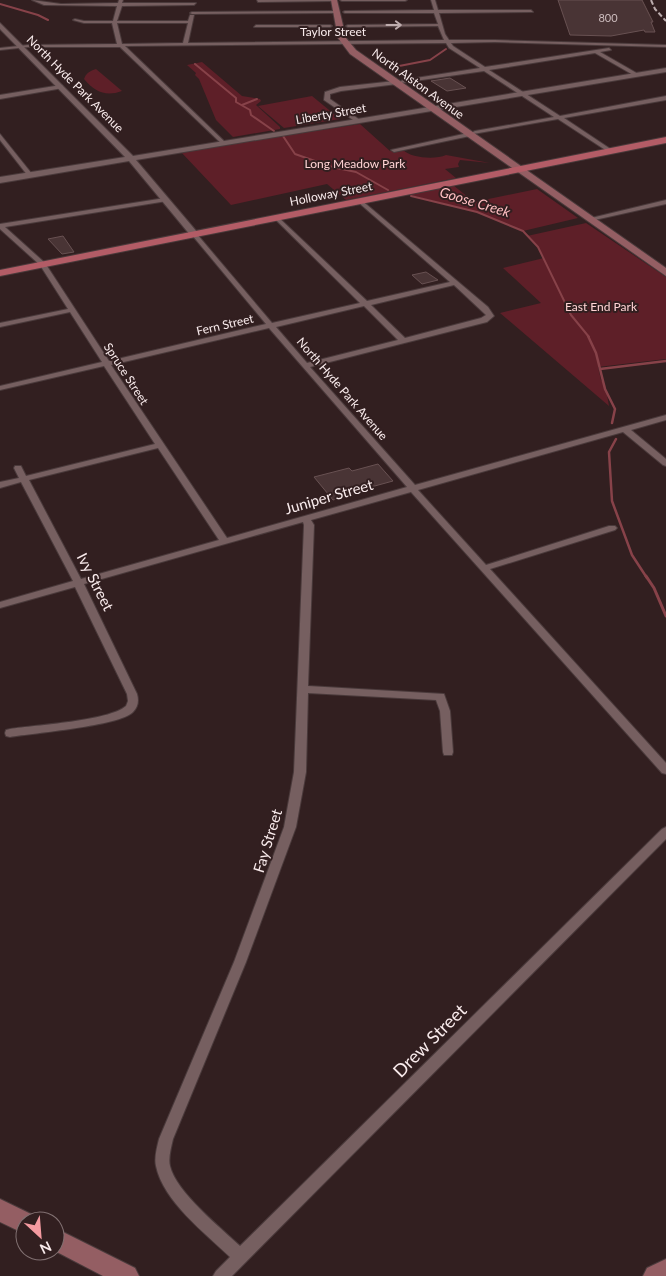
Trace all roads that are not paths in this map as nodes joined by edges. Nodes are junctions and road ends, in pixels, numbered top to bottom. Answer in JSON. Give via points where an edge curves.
{"nodes":[{"id":1,"x":34,"y":0,"type":"edge"},
{"id":2,"x":258,"y":0,"type":"edge"},
{"id":3,"x":334,"y":0,"type":"edge"},
{"id":4,"x":342,"y":0,"type":"edge"},
{"id":5,"x":405,"y":0,"type":"edge"},
{"id":6,"x":433,"y":0,"type":"edge"},
{"id":7,"x":120,"y":2,"type":"edge"},
{"id":8,"x":194,"y":2,"type":"edge"},
{"id":9,"x":531,"y":11,"type":"dead end"},
{"id":10,"x":340,"y":12,"type":"junction"},
{"id":11,"x":436,"y":12,"type":"junction"},
{"id":12,"x":192,"y":13,"type":"junction"},
{"id":13,"x":257,"y":13,"type":"junction"},
{"id":14,"x":75,"y":20,"type":"dead end"},
{"id":15,"x":114,"y":22,"type":"junction"},
{"id":16,"x":190,"y":22,"type":"junction"},
{"id":17,"x":440,"y":25,"type":"junction"},
{"id":18,"x":0,"y":26,"type":"edge"},
{"id":19,"x":256,"y":26,"type":"junction"},
{"id":20,"x":330,"y":26,"type":"dead end"},
{"id":21,"x":348,"y":26,"type":"junction"},
{"id":22,"x":446,"y":41,"type":"junction"},
{"id":23,"x":348,"y":42,"type":"junction"},
{"id":24,"x":185,"y":43,"type":"junction"},
{"id":25,"x":254,"y":43,"type":"junction"},
{"id":26,"x":120,"y":44,"type":"junction"},
{"id":27,"x":21,"y":46,"type":"junction"},
{"id":28,"x":630,"y":46,"type":"junction"},
{"id":29,"x":666,"y":46,"type":"edge"},
{"id":30,"x":0,"y":50,"type":"edge"},
{"id":31,"x":596,"y":51,"type":"junction"},
{"id":32,"x":482,"y":69,"type":"junction"},
{"id":33,"x":666,"y":70,"type":"edge"},
{"id":34,"x":637,"y":75,"type":"junction"},
{"id":35,"x":399,"y":82,"type":"junction"},
{"id":36,"x":61,"y":87,"type":"junction"},
{"id":37,"x":521,"y":94,"type":"junction"},
{"id":38,"x":0,"y":97,"type":"edge"},
{"id":39,"x":666,"y":98,"type":"edge"},
{"id":40,"x":434,"y":108,"type":"junction"},
{"id":41,"x":558,"y":118,"type":"junction"},
{"id":42,"x":358,"y":121,"type":"junction"},
{"id":43,"x":471,"y":134,"type":"junction"},
{"id":44,"x":0,"y":136,"type":"edge"},
{"id":45,"x":666,"y":140,"type":"edge"},
{"id":46,"x":223,"y":143,"type":"junction"},
{"id":47,"x":394,"y":150,"type":"dead end"},
{"id":48,"x":610,"y":151,"type":"junction"},
{"id":49,"x":131,"y":158,"type":"junction"},
{"id":50,"x":519,"y":168,"type":"junction"},
{"id":51,"x":30,"y":175,"type":"junction"},
{"id":52,"x":0,"y":180,"type":"edge"},
{"id":53,"x":165,"y":200,"type":"junction"},
{"id":54,"x":360,"y":201,"type":"junction"},
{"id":55,"x":666,"y":202,"type":"edge"},
{"id":56,"x":277,"y":218,"type":"junction"},
{"id":57,"x":590,"y":219,"type":"junction"},
{"id":58,"x":0,"y":226,"type":"edge"},
{"id":59,"x":194,"y":234,"type":"junction"},
{"id":60,"x":43,"y":264,"type":"junction"},
{"id":61,"x":0,"y":273,"type":"edge"},
{"id":62,"x":666,"y":273,"type":"edge"},
{"id":63,"x":455,"y":283,"type":"junction"},
{"id":64,"x":365,"y":304,"type":"junction"},
{"id":65,"x":71,"y":310,"type":"junction"},
{"id":66,"x":0,"y":325,"type":"edge"},
{"id":67,"x":270,"y":326,"type":"junction"},
{"id":68,"x":403,"y":340,"type":"junction"},
{"id":69,"x":106,"y":364,"type":"junction"},
{"id":70,"x":305,"y":366,"type":"junction"},
{"id":71,"x":0,"y":388,"type":"edge"},
{"id":72,"x":666,"y":417,"type":"edge"},
{"id":73,"x":625,"y":428,"type":"junction"},
{"id":74,"x":160,"y":445,"type":"junction"},
{"id":75,"x":666,"y":464,"type":"edge"},
{"id":76,"x":18,"y":468,"type":"dead end"},
{"id":77,"x":24,"y":479,"type":"junction"},
{"id":78,"x":0,"y":485,"type":"edge"},
{"id":79,"x":413,"y":488,"type":"junction"},
{"id":80,"x":306,"y":518,"type":"junction"},
{"id":81,"x":612,"y":528,"type":"dead end"},
{"id":82,"x":225,"y":542,"type":"junction"},
{"id":83,"x":485,"y":568,"type":"junction"},
{"id":84,"x":79,"y":583,"type":"junction"},
{"id":85,"x":0,"y":605,"type":"edge"},
{"id":86,"x":304,"y":689,"type":"junction"},
{"id":87,"x":10,"y":733,"type":"dead end"},
{"id":88,"x":448,"y":752,"type":"dead end"},
{"id":89,"x":666,"y":770,"type":"edge"},
{"id":90,"x":666,"y":832,"type":"edge"},
{"id":91,"x":0,"y":1210,"type":"edge"},
{"id":92,"x":15,"y":1218,"type":"edge"},
{"id":93,"x":65,"y":1243,"type":"edge"},
{"id":94,"x":240,"y":1256,"type":"junction"},
{"id":95,"x":666,"y":1271,"type":"edge"},
{"id":96,"x":127,"y":1276,"type":"edge"},
{"id":97,"x":221,"y":1276,"type":"edge"},
{"id":98,"x":655,"y":1276,"type":"edge"}],
"edges":[{"from":1,"to":7,"type":"street","via":[[61,5]]},
{"from":2,"to":3,"type":"street"},
{"from":2,"to":13,"type":"street"},
{"from":3,"to":10,"type":"main road","name":"North Alston Avenue"},
{"from":4,"to":5,"type":"street"},
{"from":4,"to":10,"type":"main road","name":"North Alston Avenue"},
{"from":6,"to":11,"type":"street"},
{"from":7,"to":8,"type":"street"},
{"from":7,"to":15,"type":"street"},
{"from":8,"to":12,"type":"street"},
{"from":9,"to":11,"type":"street","via":[[513,8]]},
{"from":10,"to":11,"type":"street"},
{"from":10,"to":13,"type":"street"},
{"from":10,"to":21,"type":"main road","name":"North Alston Avenue"},
{"from":10,"to":23,"type":"main road","name":"North Alston Avenue"},
{"from":11,"to":17,"type":"street"},
{"from":12,"to":13,"type":"street"},
{"from":12,"to":16,"type":"street"},
{"from":13,"to":19,"type":"street"},
{"from":14,"to":15,"type":"street"},
{"from":15,"to":16,"type":"street"},
{"from":15,"to":26,"type":"street"},
{"from":16,"to":24,"type":"street"},
{"from":21,"to":17,"type":"street","one_way":true},
{"from":17,"to":22,"type":"street"},
{"from":18,"to":27,"type":"street","name":"North Hyde Park Avenue"},
{"from":19,"to":20,"type":"street"},
{"from":19,"to":25,"type":"street"},
{"from":21,"to":23,"type":"main road","name":"North Alston Avenue"},
{"from":22,"to":23,"type":"street","name":"Taylor Street"},
{"from":22,"to":28,"type":"street","name":"Taylor Street"},
{"from":22,"to":32,"type":"street"},
{"from":23,"to":25,"type":"street","name":"Taylor Street"},
{"from":23,"to":35,"type":"main road","name":"North Alston Avenue","via":[[353,52]]},
{"from":24,"to":25,"type":"street","name":"Taylor Street"},
{"from":24,"to":26,"type":"street","name":"Taylor Street"},
{"from":26,"to":27,"type":"street","name":"Taylor Street"},
{"from":26,"to":46,"type":"street"},
{"from":27,"to":30,"type":"street","name":"Taylor Street"},
{"from":27,"to":36,"type":"street","name":"North Hyde Park Avenue"},
{"from":28,"to":29,"type":"street","name":"Taylor Street"},
{"from":28,"to":31,"type":"street"},
{"from":31,"to":32,"type":"street"},
{"from":31,"to":34,"type":"street"},
{"from":32,"to":35,"type":"street"},
{"from":32,"to":37,"type":"street"},
{"from":33,"to":34,"type":"street","name":"Liberty Street"},
{"from":34,"to":37,"type":"street","name":"Liberty Street"},
{"from":35,"to":40,"type":"main road","name":"North Alston Avenue"},
{"from":35,"to":42,"type":"street","via":[[340,88],[327,94],[327,100]]},
{"from":36,"to":38,"type":"street"},
{"from":36,"to":49,"type":"street","name":"North Hyde Park Avenue"},
{"from":37,"to":40,"type":"street","name":"Liberty Street"},
{"from":37,"to":41,"type":"street"},
{"from":39,"to":41,"type":"street"},
{"from":40,"to":42,"type":"street","name":"Liberty Street"},
{"from":40,"to":43,"type":"main road","name":"North Alston Avenue"},
{"from":41,"to":43,"type":"street"},
{"from":41,"to":48,"type":"street"},
{"from":42,"to":46,"type":"street","name":"Liberty Street"},
{"from":43,"to":47,"type":"street"},
{"from":43,"to":50,"type":"main road","name":"North Alston Avenue"},
{"from":44,"to":51,"type":"street"},
{"from":45,"to":48,"type":"main road","name":"Holloway Street"},
{"from":46,"to":49,"type":"street","name":"Liberty Street"},
{"from":48,"to":50,"type":"main road","name":"Holloway Street"},
{"from":49,"to":51,"type":"street","name":"Liberty Street"},
{"from":49,"to":53,"type":"street","name":"North Hyde Park Avenue"},
{"from":50,"to":54,"type":"main road","name":"Holloway Street"},
{"from":50,"to":57,"type":"main road","name":"North Alston Avenue"},
{"from":51,"to":52,"type":"street","name":"Liberty Street"},
{"from":53,"to":58,"type":"street"},
{"from":53,"to":59,"type":"street","name":"North Hyde Park Avenue"},
{"from":54,"to":56,"type":"main road","name":"Holloway Street"},
{"from":54,"to":63,"type":"street"},
{"from":55,"to":57,"type":"street"},
{"from":56,"to":59,"type":"main road","name":"Holloway Street"},
{"from":56,"to":64,"type":"street"},
{"from":57,"to":62,"type":"main road","name":"North Alston Avenue"},
{"from":58,"to":60,"type":"street","name":"Spruce Street"},
{"from":59,"to":60,"type":"main road","name":"Holloway Street"},
{"from":59,"to":67,"type":"street","name":"North Hyde Park Avenue"},
{"from":60,"to":61,"type":"main road","name":"Holloway Street"},
{"from":60,"to":65,"type":"street","name":"Spruce Street"},
{"from":63,"to":64,"type":"street","name":"Fern Street"},
{"from":63,"to":68,"type":"street","via":[[490,316]]},
{"from":64,"to":67,"type":"street","name":"Fern Street"},
{"from":64,"to":68,"type":"street"},
{"from":65,"to":66,"type":"street"},
{"from":65,"to":69,"type":"street","name":"Spruce Street"},
{"from":67,"to":69,"type":"street","name":"Fern Street"},
{"from":67,"to":70,"type":"street","name":"North Hyde Park Avenue"},
{"from":68,"to":70,"type":"street"},
{"from":69,"to":71,"type":"street","name":"Fern Street"},
{"from":69,"to":74,"type":"street","name":"Spruce Street"},
{"from":70,"to":79,"type":"street","name":"North Hyde Park Avenue"},
{"from":72,"to":73,"type":"street","name":"Juniper Street"},
{"from":73,"to":75,"type":"street"},
{"from":73,"to":79,"type":"street","name":"Juniper Street"},
{"from":74,"to":77,"type":"street"},
{"from":74,"to":82,"type":"street","name":"Spruce Street"},
{"from":76,"to":77,"type":"street","name":"Ivy Street"},
{"from":77,"to":78,"type":"street"},
{"from":77,"to":84,"type":"street","name":"Ivy Street"},
{"from":79,"to":80,"type":"street","name":"Juniper Street"},
{"from":79,"to":83,"type":"street","name":"North Hyde Park Avenue"},
{"from":80,"to":82,"type":"street","name":"Juniper Street"},
{"from":80,"to":86,"type":"street","name":"Fay Street"},
{"from":81,"to":83,"type":"street"},
{"from":82,"to":84,"type":"street","name":"Juniper Street"},
{"from":83,"to":89,"type":"street","name":"North Hyde Park Avenue"},
{"from":84,"to":85,"type":"street","name":"Juniper Street"},
{"from":84,"to":87,"type":"street","name":"Ivy Street","via":[[132,694],[132,706],[127,712],[111,718]]},
{"from":86,"to":88,"type":"street","via":[[440,697],[445,711]]},
{"from":86,"to":94,"type":"street","name":"Fay Street","via":[[300,772],[290,827],[240,962],[166,1139],[164,1153],[165,1173],[177,1194]]},
{"from":90,"to":94,"type":"street","name":"Drew Street"},
{"from":91,"to":92,"type":"main road"},
{"from":93,"to":96,"type":"main road"},
{"from":94,"to":97,"type":"street","name":"Drew Street"},
{"from":95,"to":98,"type":"main road"}]}
